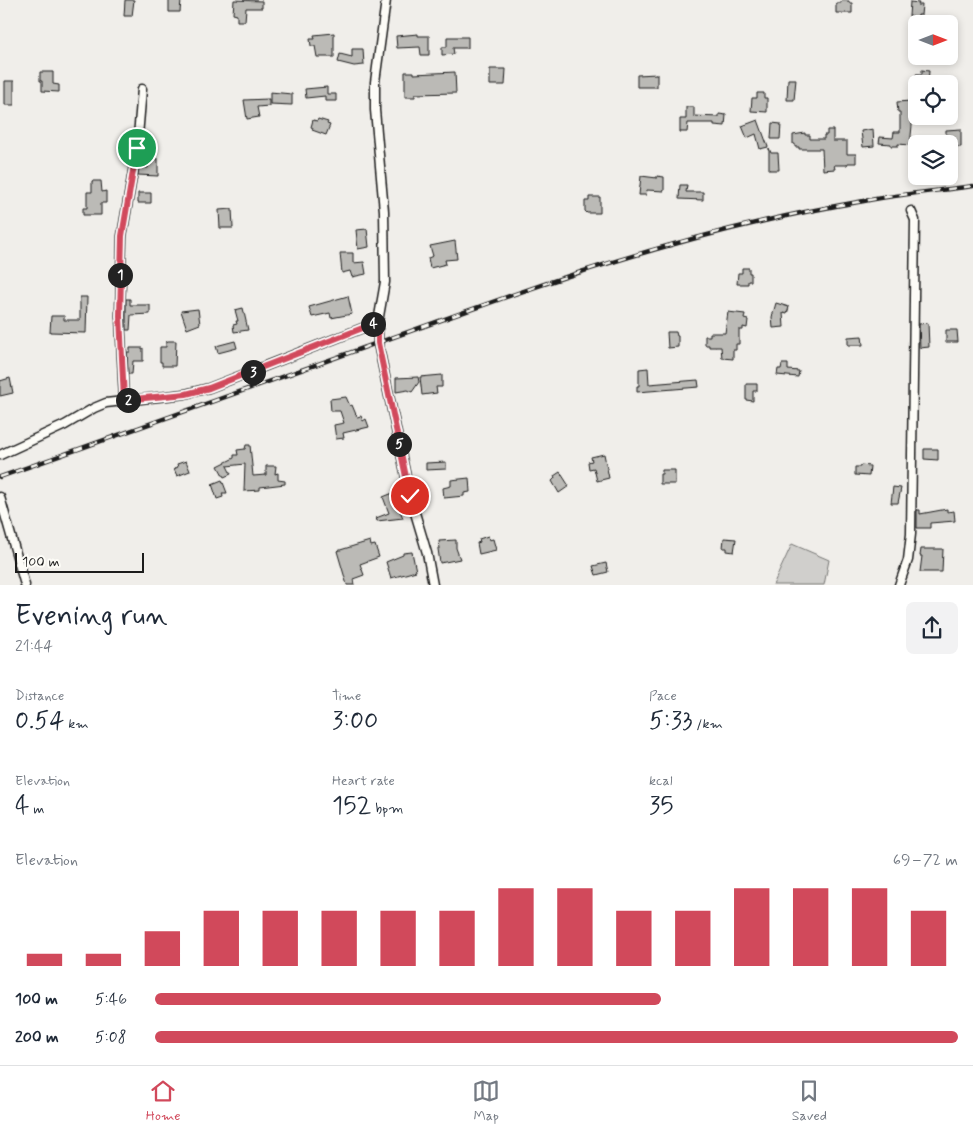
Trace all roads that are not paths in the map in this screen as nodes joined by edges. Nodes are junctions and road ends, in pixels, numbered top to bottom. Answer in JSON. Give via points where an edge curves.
{"nodes":[{"id":1,"x":386,"y":0,"type":"edge"},
{"id":2,"x":142,"y":89,"type":"dead end"},
{"id":3,"x":911,"y":211,"type":"dead end"},
{"id":4,"x":378,"y":322,"type":"junction"},
{"id":5,"x":124,"y":400,"type":"junction"},
{"id":6,"x":0,"y":455,"type":"edge"},
{"id":7,"x":0,"y":497,"type":"edge"},
{"id":8,"x":25,"y":585,"type":"edge"},
{"id":9,"x":433,"y":585,"type":"edge"},
{"id":10,"x":899,"y":585,"type":"edge"}],
"edges":[{"from":1,"to":4,"type":"street","via":[[375,82],[386,282]]},
{"from":2,"to":5,"type":"street","via":[[137,148],[122,236],[120,316]]},
{"from":3,"to":10,"type":"street","via":[[915,220],[911,534],[908,560]]},
{"from":4,"to":5,"type":"street","via":[[209,388],[186,394]]},
{"from":4,"to":9,"type":"street","via":[[378,343],[391,408]]},
{"from":5,"to":6,"type":"street","via":[[94,408],[65,426]]},
{"from":7,"to":8,"type":"street"}]}
